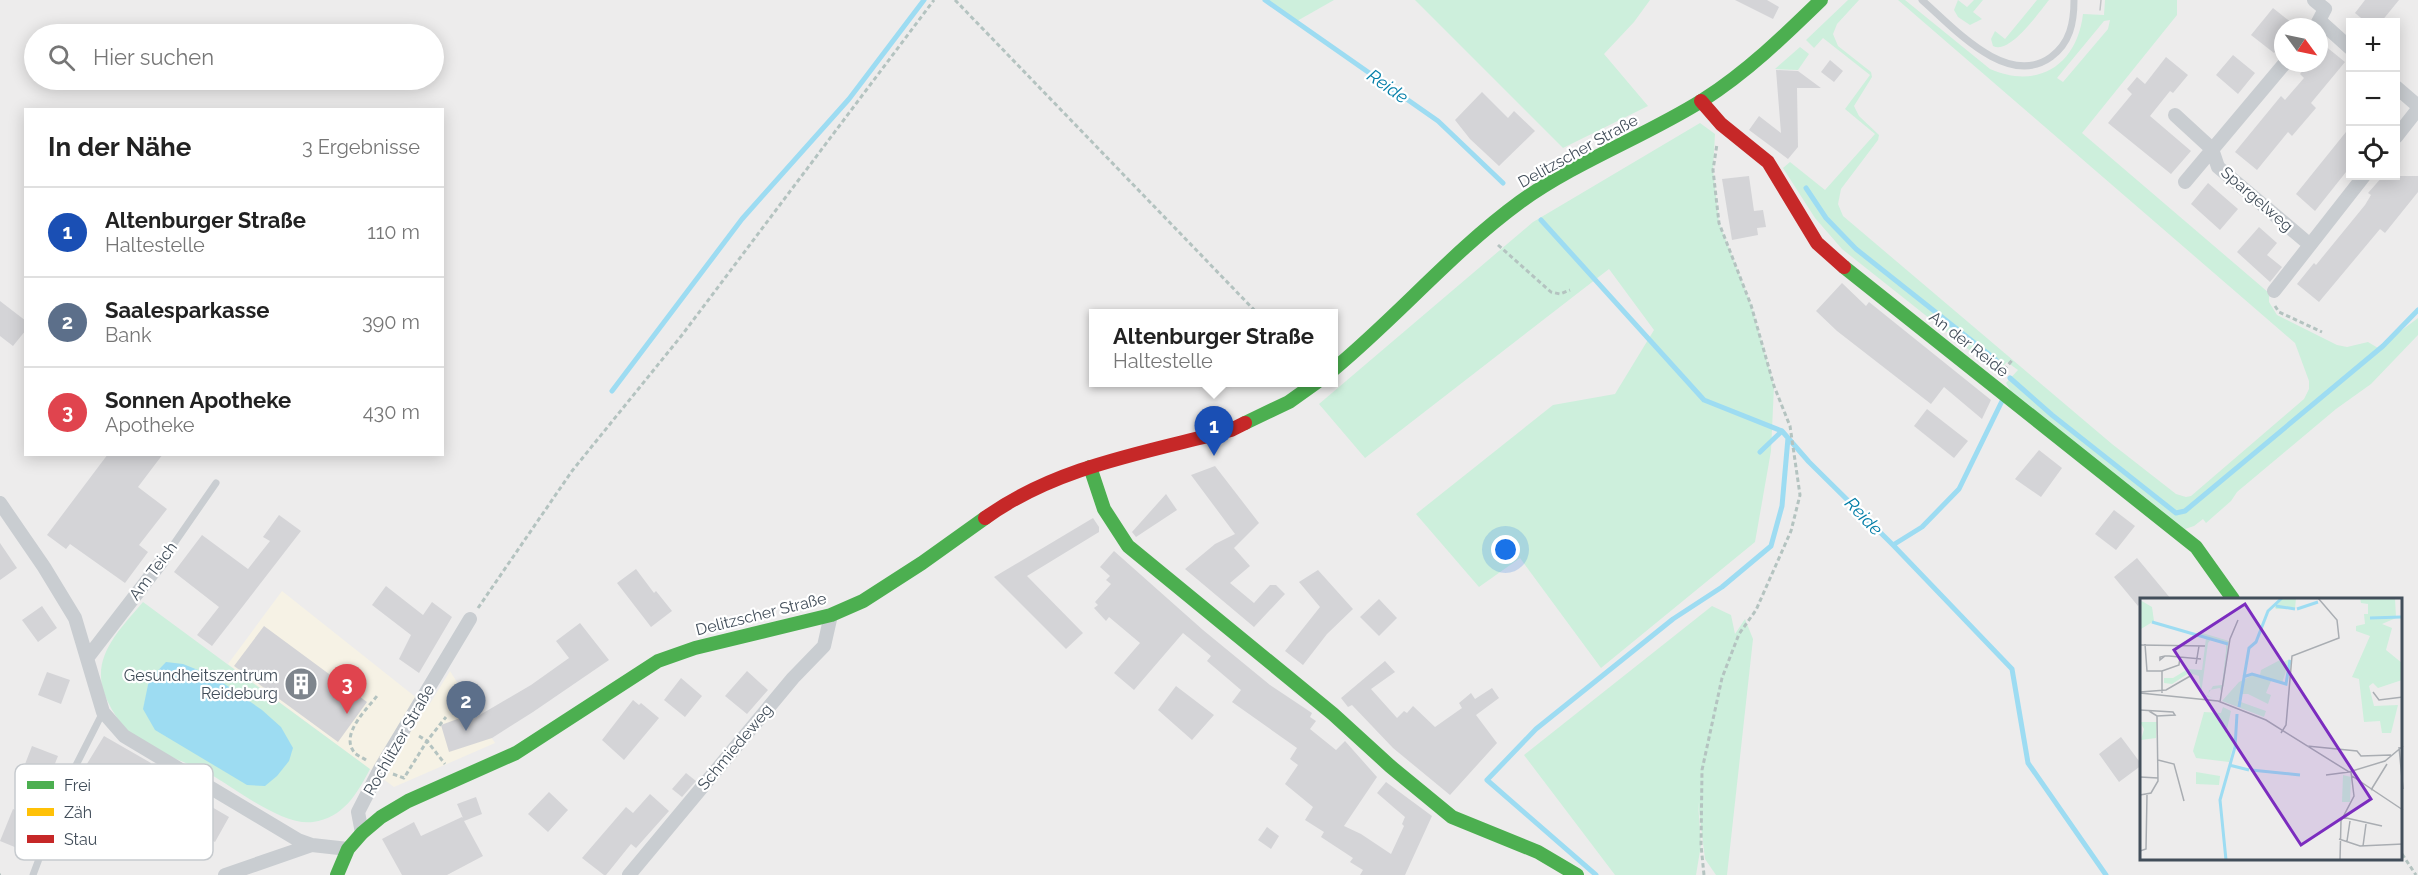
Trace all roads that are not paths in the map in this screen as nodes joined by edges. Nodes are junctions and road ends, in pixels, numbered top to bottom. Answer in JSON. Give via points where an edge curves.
{"nodes":[{"id":1,"x":1821,"y":0,"type":"edge"},
{"id":2,"x":1922,"y":0,"type":"edge"},
{"id":3,"x":2074,"y":0,"type":"edge"},
{"id":4,"x":2314,"y":0,"type":"edge"},
{"id":5,"x":2323,"y":14,"type":"edge"},
{"id":6,"x":2346,"y":43,"type":"edge"},
{"id":7,"x":2277,"y":72,"type":"edge"},
{"id":8,"x":2400,"y":91,"type":"edge"},
{"id":9,"x":1701,"y":101,"type":"junction"},
{"id":10,"x":2418,"y":108,"type":"edge"},
{"id":11,"x":2175,"y":115,"type":"dead end"},
{"id":12,"x":2400,"y":132,"type":"edge"},
{"id":13,"x":2212,"y":149,"type":"junction"},
{"id":14,"x":2361,"y":180,"type":"edge"},
{"id":15,"x":2185,"y":182,"type":"dead end"},
{"id":16,"x":2309,"y":244,"type":"junction"},
{"id":17,"x":2274,"y":291,"type":"road end"},
{"id":18,"x":1338,"y":365,"type":"edge"},
{"id":19,"x":1310,"y":387,"type":"edge"},
{"id":20,"x":1090,"y":467,"type":"junction"},
{"id":21,"x":216,"y":483,"type":"dead end"},
{"id":22,"x":3,"y":511,"type":"edge"},
{"id":23,"x":162,"y":561,"type":"joint"},
{"id":24,"x":2232,"y":598,"type":"edge"},
{"id":25,"x":831,"y":615,"type":"junction"},
{"id":26,"x":470,"y":619,"type":"road end"},
{"id":27,"x":88,"y":657,"type":"junction"},
{"id":28,"x":103,"y":712,"type":"junction"},
{"id":29,"x":77,"y":764,"type":"edge"},
{"id":30,"x":171,"y":764,"type":"edge"},
{"id":31,"x":213,"y":789,"type":"edge"},
{"id":32,"x":362,"y":833,"type":"junction"},
{"id":33,"x":312,"y":845,"type":"junction"},
{"id":34,"x":348,"y":849,"type":"junction"},
{"id":35,"x":39,"y":860,"type":"edge"},
{"id":36,"x":33,"y":875,"type":"edge"},
{"id":37,"x":225,"y":875,"type":"edge"},
{"id":38,"x":337,"y":875,"type":"edge"},
{"id":39,"x":629,"y":875,"type":"edge"},
{"id":40,"x":1577,"y":875,"type":"edge"}],
"edges":[{"from":1,"to":9,"type":"main road","name":"Delitzscher Straße","via":[[1763,55]]},
{"from":2,"to":3,"type":"lane","via":[[1989,56],[2024,66],[2046,61],[2064,44],[2071,29]]},
{"from":4,"to":5,"type":"street"},
{"from":5,"to":6,"type":"street"},
{"from":7,"to":13,"type":"street","name":"Spargelweg"},
{"from":8,"to":10,"type":"street"},
{"from":9,"to":18,"type":"main road","name":"Delitzscher Straße","via":[[1522,201],[1485,230]]},
{"from":9,"to":24,"type":"main road","name":"An der Reide","via":[[1720,124],[1768,162],[1816,243],[2196,546]]},
{"from":10,"to":12,"type":"street"},
{"from":11,"to":13,"type":"street","name":"Spargelweg"},
{"from":13,"to":15,"type":"street","name":"Spargelweg"},
{"from":13,"to":16,"type":"street","name":"Spargelweg","via":[[2218,167]]},
{"from":14,"to":16,"type":"street","name":"Spargelweg"},
{"from":16,"to":17,"type":"street","name":"Spargelweg"},
{"from":19,"to":20,"type":"main road","name":"Delitzscher Straße","via":[[1289,402],[1231,430]]},
{"from":20,"to":25,"type":"main road","name":"Delitzscher Straße","via":[[1052,480],[993,512],[863,601]]},
{"from":20,"to":40,"type":"main road","via":[[1102,507],[1128,546],[1333,714],[1397,772],[1452,817],[1538,852]]},
{"from":21,"to":23,"type":"lane","name":"Am Teich"},
{"from":22,"to":27,"type":"street","via":[[75,618]]},
{"from":23,"to":27,"type":"street","name":"Am Teich"},
{"from":25,"to":32,"type":"main road","name":"Delitzscher Straße","via":[[694,648],[658,661],[516,753],[408,801]]},
{"from":25,"to":39,"type":"street","name":"Schmiedeweg","via":[[824,646]]},
{"from":26,"to":32,"type":"street","name":"Rochlitzer Straße","via":[[358,812]]},
{"from":27,"to":28,"type":"street"},
{"from":28,"to":29,"type":"lane"},
{"from":28,"to":30,"type":"street","via":[[124,736]]},
{"from":31,"to":33,"type":"street"},
{"from":32,"to":34,"type":"main road","name":"Delitzscher Straße"},
{"from":33,"to":34,"type":"street"},
{"from":33,"to":37,"type":"street"},
{"from":34,"to":38,"type":"main road","name":"Delitzscher Straße"},
{"from":35,"to":36,"type":"lane"}]}
